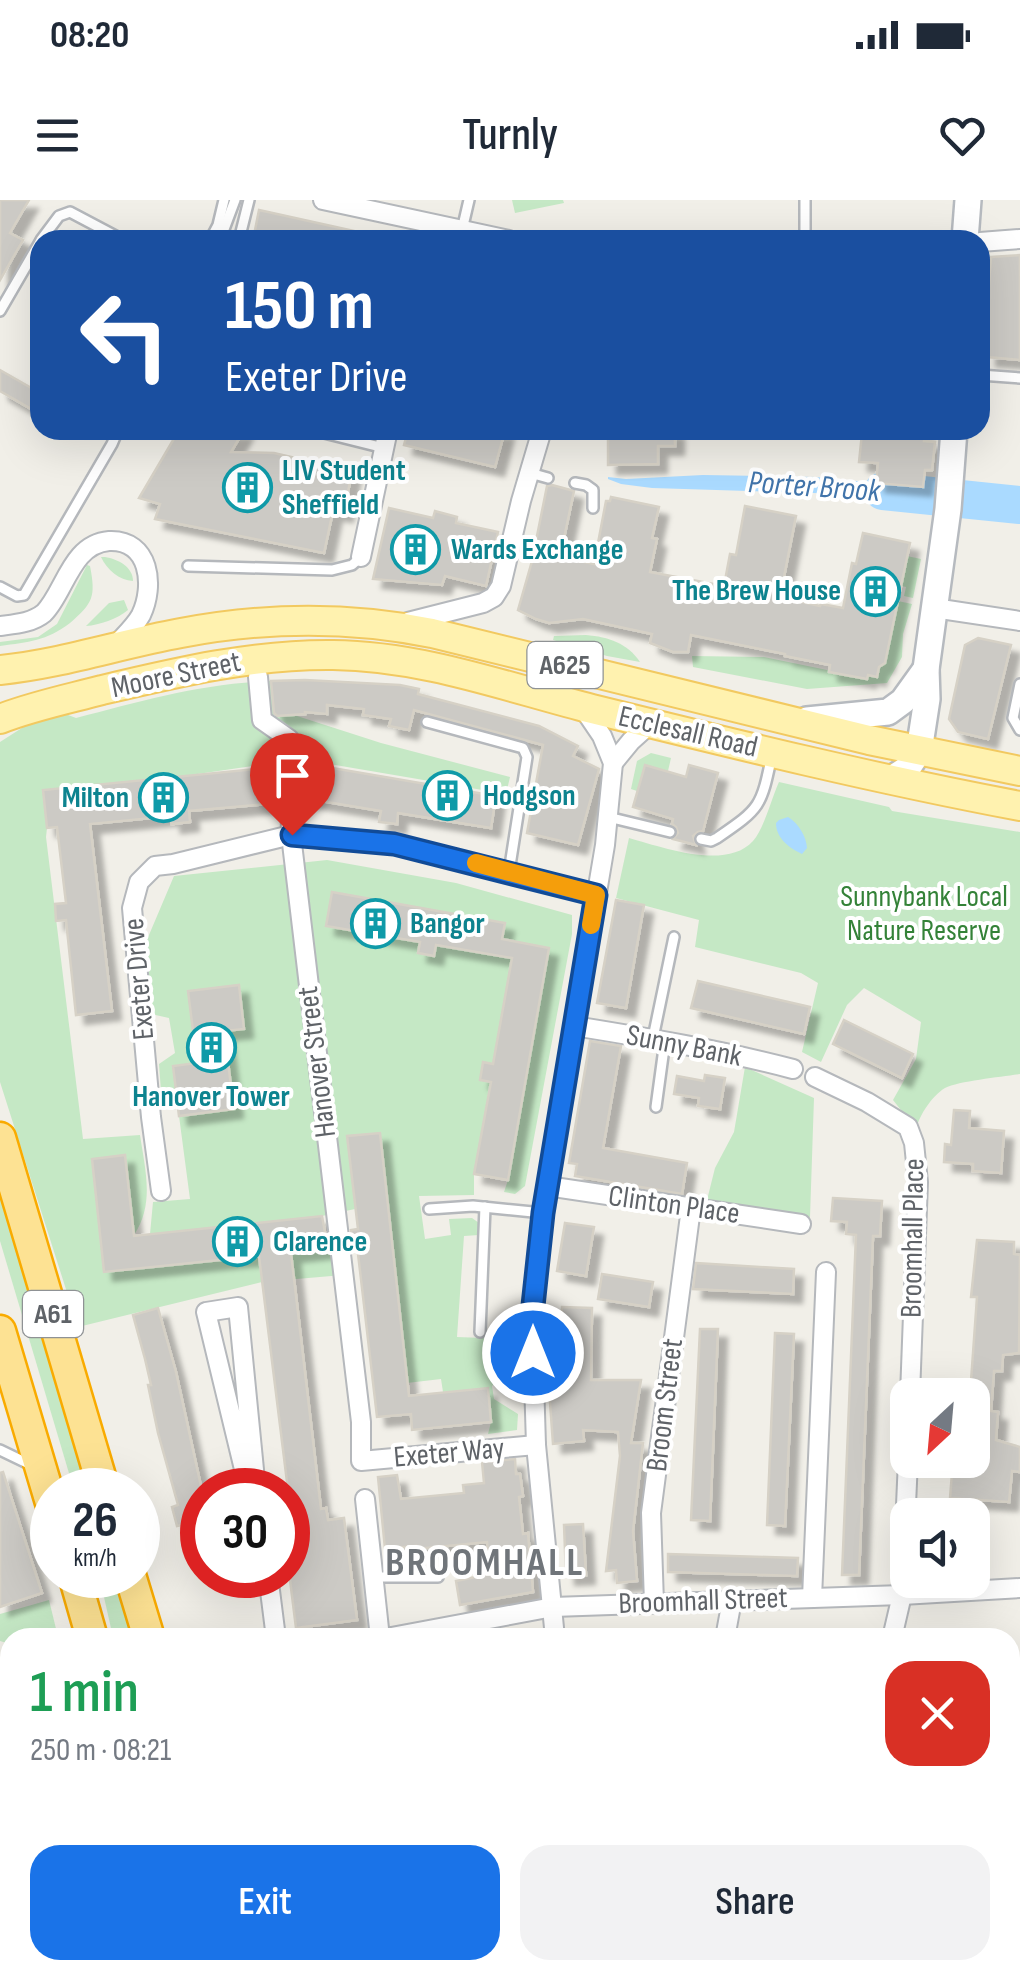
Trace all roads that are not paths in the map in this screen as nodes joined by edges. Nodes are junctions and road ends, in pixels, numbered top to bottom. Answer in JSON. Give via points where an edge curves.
{"nodes":[{"id":1,"x":224,"y":200,"type":"edge"},
{"id":2,"x":235,"y":200,"type":"edge"},
{"id":3,"x":249,"y":200,"type":"edge"},
{"id":4,"x":323,"y":200,"type":"edge"},
{"id":5,"x":469,"y":200,"type":"edge"},
{"id":6,"x":804,"y":200,"type":"edge"},
{"id":7,"x":968,"y":200,"type":"edge"},
{"id":8,"x":49,"y":230,"type":"edge"},
{"id":9,"x":104,"y":230,"type":"edge"},
{"id":10,"x":215,"y":230,"type":"edge"},
{"id":11,"x":224,"y":230,"type":"edge"},
{"id":12,"x":242,"y":230,"type":"edge"},
{"id":13,"x":421,"y":230,"type":"edge"},
{"id":14,"x":462,"y":230,"type":"edge"},
{"id":15,"x":805,"y":230,"type":"edge"},
{"id":16,"x":966,"y":230,"type":"edge"},
{"id":17,"x":1020,"y":239,"type":"edge"},
{"id":18,"x":990,"y":241,"type":"edge"},
{"id":19,"x":30,"y":260,"type":"edge"},
{"id":20,"x":0,"y":311,"type":"edge"},
{"id":21,"x":990,"y":376,"type":"edge"},
{"id":22,"x":1020,"y":378,"type":"edge"},
{"id":23,"x":112,"y":440,"type":"edge"},
{"id":24,"x":386,"y":440,"type":"edge"},
{"id":25,"x":541,"y":440,"type":"edge"},
{"id":26,"x":953,"y":440,"type":"edge"},
{"id":27,"x":575,"y":483,"type":"dead end"},
{"id":28,"x":593,"y":508,"type":"dead end"},
{"id":29,"x":361,"y":558,"type":"joint"},
{"id":30,"x":188,"y":566,"type":"dead end"},
{"id":31,"x":0,"y":587,"type":"edge"},
{"id":32,"x":934,"y":608,"type":"junction"},
{"id":33,"x":336,"y":620,"type":"joint"},
{"id":34,"x":1020,"y":620,"type":"edge"},
{"id":35,"x":1,"y":624,"type":"edge"},
{"id":36,"x":392,"y":625,"type":"junction"},
{"id":37,"x":112,"y":649,"type":"junction"},
{"id":38,"x":356,"y":656,"type":"joint"},
{"id":39,"x":926,"y":669,"type":"junction"},
{"id":40,"x":0,"y":670,"type":"edge"},
{"id":41,"x":258,"y":677,"type":"dead end"},
{"id":42,"x":1020,"y":684,"type":"edge"},
{"id":43,"x":581,"y":706,"type":"junction"},
{"id":44,"x":0,"y":719,"type":"edge"},
{"id":45,"x":792,"y":721,"type":"junction"},
{"id":46,"x":427,"y":722,"type":"dead end"},
{"id":47,"x":651,"y":723,"type":"junction"},
{"id":48,"x":1020,"y":730,"type":"edge"},
{"id":49,"x":919,"y":751,"type":"junction"},
{"id":50,"x":773,"y":752,"type":"junction"},
{"id":51,"x":613,"y":764,"type":"junction"},
{"id":52,"x":1020,"y":772,"type":"edge"},
{"id":53,"x":890,"y":780,"type":"junction"},
{"id":54,"x":1020,"y":806,"type":"edge"},
{"id":55,"x":608,"y":816,"type":"junction"},
{"id":56,"x":670,"y":832,"type":"dead end"},
{"id":57,"x":292,"y":835,"type":"junction"},
{"id":58,"x":701,"y":840,"type":"dead end"},
{"id":59,"x":509,"y":872,"type":"junction"},
{"id":60,"x":596,"y":895,"type":"junction"},
{"id":61,"x":674,"y":938,"type":"dead end"},
{"id":62,"x":574,"y":1026,"type":"junction"},
{"id":63,"x":659,"y":1039,"type":"junction"},
{"id":64,"x":794,"y":1069,"type":"dead end"},
{"id":65,"x":815,"y":1077,"type":"dead end"},
{"id":66,"x":656,"y":1108,"type":"dead end"},
{"id":67,"x":0,"y":1138,"type":"edge"},
{"id":68,"x":547,"y":1186,"type":"junction"},
{"id":69,"x":161,"y":1191,"type":"dead end"},
{"id":70,"x":485,"y":1207,"type":"junction"},
{"id":71,"x":691,"y":1208,"type":"junction"},
{"id":72,"x":430,"y":1209,"type":"dead end"},
{"id":73,"x":543,"y":1213,"type":"junction"},
{"id":74,"x":801,"y":1224,"type":"dead end"},
{"id":75,"x":826,"y":1272,"type":"dead end"},
{"id":76,"x":0,"y":1331,"type":"edge"},
{"id":77,"x":480,"y":1332,"type":"dead end"},
{"id":78,"x":911,"y":1378,"type":"edge"},
{"id":79,"x":536,"y":1444,"type":"junction"},
{"id":80,"x":0,"y":1450,"type":"edge"},
{"id":81,"x":362,"y":1461,"type":"joint"},
{"id":82,"x":34,"y":1468,"type":"edge"},
{"id":83,"x":39,"y":1468,"type":"edge"},
{"id":84,"x":98,"y":1468,"type":"edge"},
{"id":85,"x":253,"y":1490,"type":"edge"},
{"id":86,"x":365,"y":1499,"type":"dead end"},
{"id":87,"x":375,"y":1576,"type":"junction"},
{"id":88,"x":438,"y":1576,"type":"dead end"},
{"id":89,"x":1020,"y":1588,"type":"edge"},
{"id":90,"x":990,"y":1590,"type":"edge"},
{"id":91,"x":890,"y":1595,"type":"edge"},
{"id":92,"x":81,"y":1598,"type":"edge"},
{"id":93,"x":139,"y":1598,"type":"edge"},
{"id":94,"x":271,"y":1598,"type":"edge"},
{"id":95,"x":812,"y":1598,"type":"junction"},
{"id":96,"x":901,"y":1598,"type":"edge"},
{"id":97,"x":732,"y":1600,"type":"junction"},
{"id":98,"x":654,"y":1603,"type":"junction"},
{"id":99,"x":553,"y":1607,"type":"junction"},
{"id":100,"x":89,"y":1628,"type":"edge"},
{"id":101,"x":150,"y":1628,"type":"edge"},
{"id":102,"x":275,"y":1628,"type":"edge"},
{"id":103,"x":382,"y":1628,"type":"edge"},
{"id":104,"x":438,"y":1628,"type":"edge"},
{"id":105,"x":554,"y":1628,"type":"edge"},
{"id":106,"x":727,"y":1628,"type":"edge"},
{"id":107,"x":894,"y":1628,"type":"edge"}],
"edges":[{"from":1,"to":10,"type":"lane"},
{"from":2,"to":11,"type":"lane"},
{"from":3,"to":12,"type":"lane"},
{"from":4,"to":13,"type":"street"},
{"from":5,"to":14,"type":"lane"},
{"from":6,"to":15,"type":"lane"},
{"from":7,"to":16,"type":"street"},
{"from":8,"to":9,"type":"lane","via":[[70,212]]},
{"from":17,"to":18,"type":"street"},
{"from":19,"to":20,"type":"lane"},
{"from":21,"to":22,"type":"lane"},
{"from":23,"to":31,"type":"lane","via":[[24,595]]},
{"from":24,"to":29,"type":"street"},
{"from":25,"to":36,"type":"street","via":[[539,476],[521,500],[494,597]]},
{"from":26,"to":32,"type":"street"},
{"from":27,"to":28,"type":"lane","via":[[593,490]]},
{"from":29,"to":30,"type":"lane","via":[[332,570]]},
{"from":32,"to":34,"type":"street"},
{"from":32,"to":39,"type":"street"},
{"from":33,"to":36,"type":"main road","name":"Ecclesall Road","number":"A625"},
{"from":33,"to":37,"type":"main road","name":"Moore Street","number":"A625","via":[[225,626]]},
{"from":35,"to":37,"type":"street","via":[[45,612],[86,551],[105,541],[126,543],[146,566],[149,591],[139,618]]},
{"from":36,"to":45,"type":"main road","name":"Ecclesall Road","number":"A625"},
{"from":37,"to":40,"type":"main road","name":"Moore Street","number":"A625"},
{"from":38,"to":43,"type":"main road","name":"Ecclesall Road","number":"A625","via":[[478,677]]},
{"from":38,"to":44,"type":"main road","name":"Moore Street","number":"A625","via":[[211,665]]},
{"from":39,"to":45,"type":"street","name":"Ecclesall Road","via":[[888,712]]},
{"from":39,"to":49,"type":"street"},
{"from":41,"to":57,"type":"street","name":"Hanover Street","via":[[262,720],[290,739]]},
{"from":42,"to":48,"type":"lane","via":[[1013,718]]},
{"from":43,"to":47,"type":"main road","name":"Ecclesall Road","number":"A625"},
{"from":43,"to":51,"type":"street"},
{"from":45,"to":49,"type":"main road","name":"Ecclesall Road","number":"A625"},
{"from":46,"to":59,"type":"lane","via":[[523,748]]},
{"from":47,"to":50,"type":"main road","name":"Ecclesall Road","number":"A625"},
{"from":47,"to":51,"type":"street"},
{"from":49,"to":52,"type":"main road","name":"Ecclesall Road","number":"A625"},
{"from":49,"to":53,"type":"street"},
{"from":50,"to":53,"type":"main road","name":"Ecclesall Road","number":"A625"},
{"from":50,"to":58,"type":"lane","via":[[757,808],[718,838]]},
{"from":51,"to":55,"type":"street"},
{"from":53,"to":54,"type":"main road","name":"Ecclesall Road","number":"A625"},
{"from":55,"to":56,"type":"lane"},
{"from":55,"to":60,"type":"street"},
{"from":57,"to":59,"type":"street","name":"Exeter Drive","via":[[394,844]]},
{"from":57,"to":69,"type":"street","name":"Exeter Drive","via":[[155,866],[139,882],[132,908]]},
{"from":57,"to":81,"type":"street","name":"Hanover Street"},
{"from":59,"to":60,"type":"street","name":"Exeter Drive"},
{"from":60,"to":62,"type":"street"},
{"from":61,"to":63,"type":"lane"},
{"from":62,"to":63,"type":"street","name":"Sunny Bank"},
{"from":62,"to":68,"type":"street"},
{"from":63,"to":64,"type":"street","name":"Sunny Bank"},
{"from":63,"to":66,"type":"lane"},
{"from":65,"to":78,"type":"street","name":"Broomhall Place","via":[[908,1127],[914,1143]]},
{"from":67,"to":84,"type":"highway","number":"A61"},
{"from":68,"to":71,"type":"street","name":"Clinton Place"},
{"from":68,"to":73,"type":"street"},
{"from":70,"to":72,"type":"lane"},
{"from":70,"to":73,"type":"lane"},
{"from":70,"to":77,"type":"lane"},
{"from":71,"to":74,"type":"street","name":"Clinton Place"},
{"from":71,"to":98,"type":"street","name":"Broom Street","via":[[652,1513]]},
{"from":73,"to":79,"type":"street","via":[[532,1315]]},
{"from":75,"to":95,"type":"street"},
{"from":76,"to":83,"type":"highway","number":"A61"},
{"from":79,"to":81,"type":"street","name":"Exeter Way"},
{"from":79,"to":99,"type":"street"},
{"from":80,"to":82,"type":"lane"},
{"from":85,"to":85,"type":"street","via":[[206,1312],[238,1307]]},
{"from":86,"to":87,"type":"street"},
{"from":87,"to":88,"type":"lane"},
{"from":87,"to":103,"type":"street"},
{"from":89,"to":90,"type":"street","name":"Broomhall Street"},
{"from":91,"to":95,"type":"street","name":"Broomhall Street"},
{"from":92,"to":100,"type":"highway"},
{"from":93,"to":101,"type":"highway"},
{"from":94,"to":102,"type":"street"},
{"from":95,"to":97,"type":"street","name":"Broomhall Street"},
{"from":96,"to":107,"type":"street"},
{"from":97,"to":98,"type":"street","name":"Broomhall Street"},
{"from":97,"to":106,"type":"street"},
{"from":98,"to":99,"type":"street","name":"Broomhall Street"},
{"from":99,"to":104,"type":"street","name":"Broomhall Street"},
{"from":99,"to":105,"type":"street"}]}
